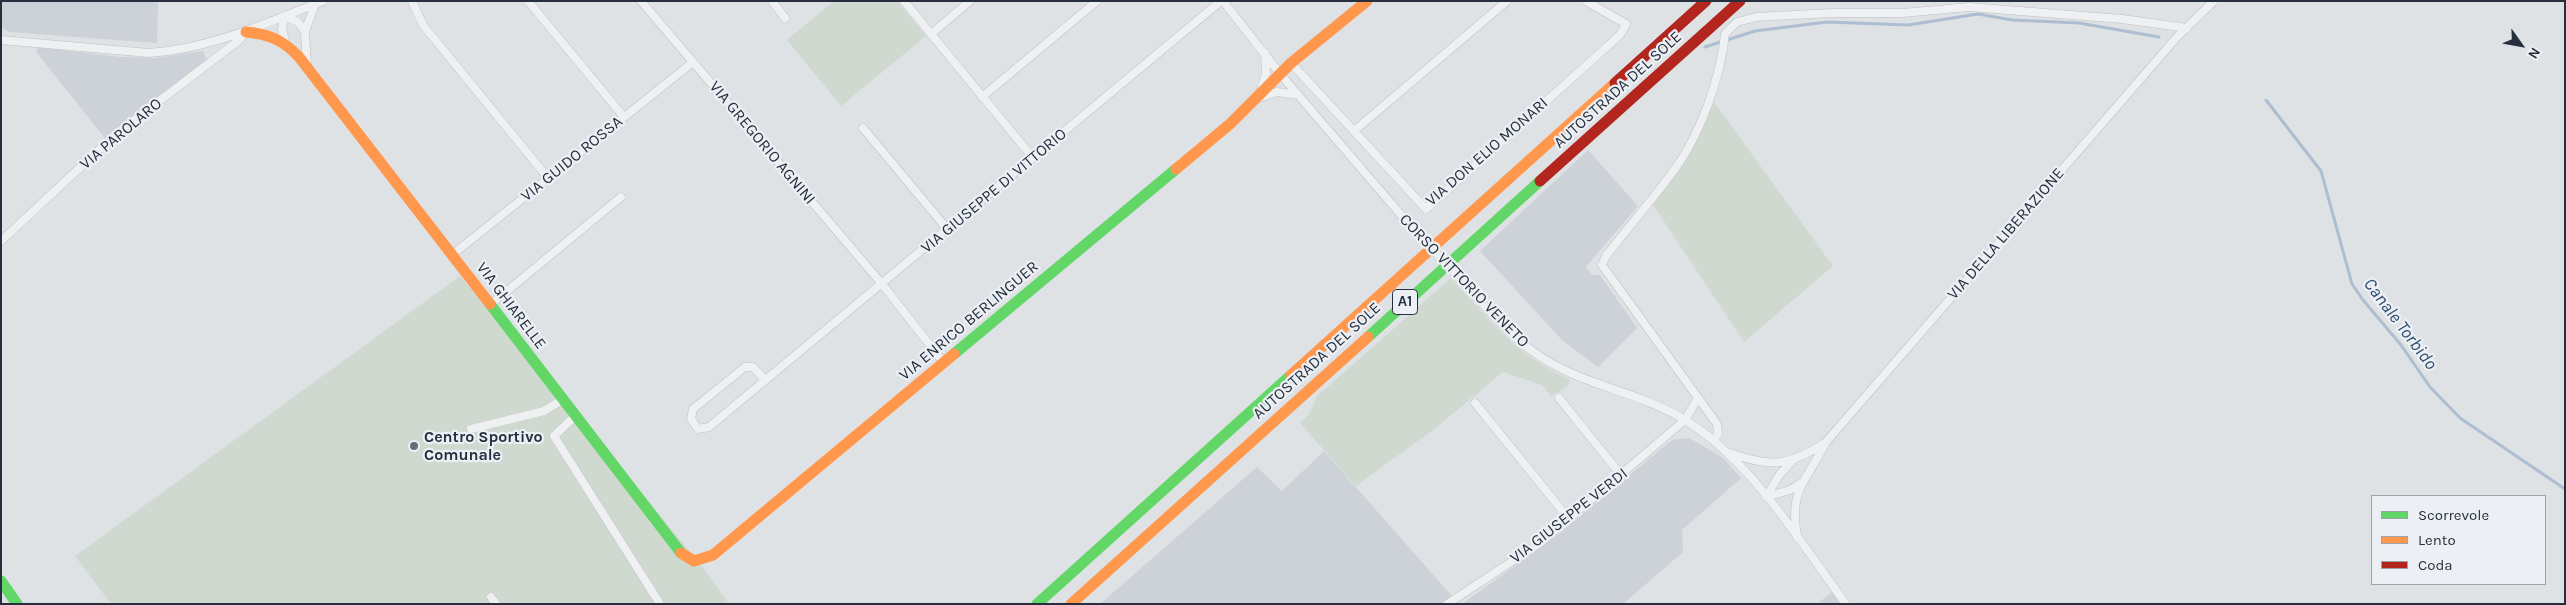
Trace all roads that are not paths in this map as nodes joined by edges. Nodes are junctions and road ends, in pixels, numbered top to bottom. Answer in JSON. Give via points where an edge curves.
{"nodes":[{"id":1,"x":323,"y":1,"type":"edge"},
{"id":2,"x":412,"y":1,"type":"edge"},
{"id":3,"x":528,"y":1,"type":"edge"},
{"id":4,"x":642,"y":1,"type":"edge"},
{"id":5,"x":772,"y":1,"type":"edge"},
{"id":6,"x":904,"y":1,"type":"edge"},
{"id":7,"x":970,"y":1,"type":"edge"},
{"id":8,"x":1097,"y":1,"type":"edge"},
{"id":9,"x":1222,"y":1,"type":"edge"},
{"id":10,"x":1367,"y":1,"type":"edge"},
{"id":11,"x":1507,"y":1,"type":"edge"},
{"id":12,"x":1586,"y":1,"type":"edge"},
{"id":13,"x":1706,"y":1,"type":"edge"},
{"id":14,"x":1740,"y":1,"type":"edge"},
{"id":15,"x":2214,"y":1,"type":"edge"},
{"id":16,"x":314,"y":4,"type":"junction"},
{"id":17,"x":285,"y":16,"type":"junction"},
{"id":18,"x":785,"y":18,"type":"dead end"},
{"id":19,"x":2187,"y":28,"type":"junction"},
{"id":20,"x":246,"y":32,"type":"junction"},
{"id":21,"x":305,"y":32,"type":"junction"},
{"id":22,"x":931,"y":34,"type":"junction"},
{"id":23,"x":1,"y":40,"type":"edge"},
{"id":24,"x":285,"y":41,"type":"junction"},
{"id":25,"x":1265,"y":54,"type":"junction"},
{"id":26,"x":693,"y":62,"type":"junction"},
{"id":27,"x":1292,"y":63,"type":"junction"},
{"id":28,"x":307,"y":66,"type":"junction"},
{"id":29,"x":1282,"y":75,"type":"junction"},
{"id":30,"x":1298,"y":95,"type":"junction"},
{"id":31,"x":982,"y":97,"type":"junction"},
{"id":32,"x":1258,"y":98,"type":"junction"},
{"id":33,"x":624,"y":117,"type":"junction"},
{"id":34,"x":863,"y":128,"type":"dead end"},
{"id":35,"x":1354,"y":131,"type":"junction"},
{"id":36,"x":1033,"y":158,"type":"junction"},
{"id":37,"x":548,"y":178,"type":"junction"},
{"id":38,"x":621,"y":197,"type":"dead end"},
{"id":39,"x":948,"y":230,"type":"junction"},
{"id":40,"x":1,"y":241,"type":"edge"},
{"id":41,"x":452,"y":255,"type":"junction"},
{"id":42,"x":882,"y":284,"type":"junction"},
{"id":43,"x":490,"y":305,"type":"junction"},
{"id":44,"x":944,"y":363,"type":"junction"},
{"id":45,"x":765,"y":380,"type":"junction"},
{"id":46,"x":1559,"y":398,"type":"dead end"},
{"id":47,"x":1698,"y":398,"type":"junction"},
{"id":48,"x":562,"y":400,"type":"junction"},
{"id":49,"x":1475,"y":403,"type":"dead end"},
{"id":50,"x":574,"y":416,"type":"junction"},
{"id":51,"x":1685,"y":420,"type":"junction"},
{"id":52,"x":471,"y":429,"type":"dead end"},
{"id":53,"x":1714,"y":440,"type":"junction"},
{"id":54,"x":1826,"y":442,"type":"junction"},
{"id":55,"x":1727,"y":452,"type":"junction"},
{"id":56,"x":1794,"y":460,"type":"junction"},
{"id":57,"x":1621,"y":475,"type":"junction"},
{"id":58,"x":1802,"y":483,"type":"junction"},
{"id":59,"x":1766,"y":497,"type":"junction"},
{"id":60,"x":1569,"y":519,"type":"junction"},
{"id":61,"x":1797,"y":537,"type":"junction"},
{"id":62,"x":694,"y":561,"type":"joint"},
{"id":63,"x":1,"y":581,"type":"edge"},
{"id":64,"x":16,"y":604,"type":"edge"},
{"id":65,"x":660,"y":604,"type":"edge"},
{"id":66,"x":1037,"y":604,"type":"edge"},
{"id":67,"x":1071,"y":604,"type":"edge"},
{"id":68,"x":1447,"y":604,"type":"edge"},
{"id":69,"x":1846,"y":604,"type":"edge"}],
"edges":[{"from":1,"to":16,"type":"street"},
{"from":2,"to":37,"type":"street","via":[[423,25]]},
{"from":3,"to":33,"type":"street"},
{"from":4,"to":26,"type":"street","name":"VIA GREGORIO AGNINI"},
{"from":5,"to":18,"type":"street"},
{"from":6,"to":22,"type":"street"},
{"from":7,"to":22,"type":"street"},
{"from":8,"to":31,"type":"street"},
{"from":9,"to":25,"type":"street","name":"CORSO VITTORIO VENETO"},
{"from":9,"to":36,"type":"street","name":"VIA GIUSEPPE DI VITTORIO"},
{"from":10,"to":27,"type":"main road","name":"VIA ENRICO BERLINGUER"},
{"from":11,"to":35,"type":"street"},
{"from":12,"to":35,"type":"street","name":"VIA DON ELIO MONARI","via":[[1626,24],[1620,35],[1426,209]]},
{"from":13,"to":66,"type":"main road","name":"AUTOSTRADA DEL SOLE","number":"A1"},
{"from":14,"to":67,"type":"main road","name":"AUTOSTRADA DEL SOLE","number":"A1"},
{"from":15,"to":19,"type":"street","name":"VIA DELLA LIBERAZIONE"},
{"from":16,"to":17,"type":"street"},
{"from":16,"to":21,"type":"street"},
{"from":17,"to":20,"type":"street"},
{"from":17,"to":21,"type":"street","via":[[298,22]]},
{"from":17,"to":24,"type":"street","via":[[282,29]]},
{"from":19,"to":47,"type":"street","via":[[2122,19],[1969,7],[1903,13],[1832,12],[1756,17],[1737,22],[1725,34],[1714,83],[1694,138],[1678,165],[1602,265]]},
{"from":19,"to":54,"type":"street","name":"VIA DELLA LIBERAZIONE"},
{"from":20,"to":23,"type":"street","via":[[194,47],[148,53]]},
{"from":20,"to":24,"type":"main road","name":"VIA GHIARELLE","via":[[266,33]]},
{"from":20,"to":40,"type":"street","name":"VIA PAROLARO","via":[[116,134]]},
{"from":21,"to":28,"type":"street"},
{"from":22,"to":31,"type":"street"},
{"from":24,"to":28,"type":"main road","name":"VIA GHIARELLE"},
{"from":25,"to":29,"type":"street","name":"CORSO VITTORIO VENETO"},
{"from":25,"to":32,"type":"street","name":"VIA ENRICO BERLINGUER","via":[[1266,73]]},
{"from":26,"to":33,"type":"street","name":"VIA GUIDO ROSSA"},
{"from":26,"to":42,"type":"street","name":"VIA GREGORIO AGNINI"},
{"from":27,"to":29,"type":"main road","name":"VIA ENRICO BERLINGUER"},
{"from":27,"to":35,"type":"street","name":"VIA DON ELIO MONARI"},
{"from":28,"to":41,"type":"main road","name":"VIA GHIARELLE"},
{"from":29,"to":30,"type":"street","name":"CORSO VITTORIO VENETO"},
{"from":29,"to":32,"type":"main road","name":"VIA ENRICO BERLINGUER"},
{"from":30,"to":32,"type":"street","via":[[1277,92]]},
{"from":30,"to":51,"type":"street","name":"CORSO VITTORIO VENETO","bridge":true,"via":[[1408,223],[1516,339],[1532,352],[1580,377],[1658,406]]},
{"from":31,"to":36,"type":"street"},
{"from":32,"to":44,"type":"main road","name":"VIA ENRICO BERLINGUER"},
{"from":33,"to":37,"type":"street","name":"VIA GUIDO ROSSA"},
{"from":34,"to":39,"type":"street"},
{"from":36,"to":39,"type":"street","name":"VIA GIUSEPPE DI VITTORIO"},
{"from":37,"to":41,"type":"street","name":"VIA GUIDO ROSSA"},
{"from":38,"to":43,"type":"street"},
{"from":39,"to":42,"type":"street","name":"VIA GIUSEPPE DI VITTORIO"},
{"from":41,"to":43,"type":"main road","name":"VIA GHIARELLE"},
{"from":42,"to":44,"type":"street","name":"VIA GREGORIO AGNINI"},
{"from":42,"to":45,"type":"street","name":"VIA GIUSEPPE DI VITTORIO"},
{"from":43,"to":48,"type":"main road","name":"VIA GHIARELLE"},
{"from":44,"to":62,"type":"main road","name":"VIA ENRICO BERLINGUER","via":[[713,555]]},
{"from":45,"to":45,"type":"street","name":"VIA GIUSEPPE DI VITTORIO","via":[[753,367],[745,367],[693,409],[691,419],[698,428],[709,427]]},
{"from":46,"to":57,"type":"street"},
{"from":47,"to":51,"type":"street"},
{"from":47,"to":53,"type":"street","via":[[1717,424],[1718,434]]},
{"from":48,"to":50,"type":"main road","name":"VIA GHIARELLE"},
{"from":48,"to":52,"type":"street","via":[[544,411]]},
{"from":49,"to":60,"type":"street"},
{"from":50,"to":62,"type":"main road","name":"VIA GHIARELLE","via":[[680,554]]},
{"from":50,"to":65,"type":"street","via":[[554,436]]},
{"from":51,"to":53,"type":"street","name":"CORSO VITTORIO VENETO"},
{"from":51,"to":57,"type":"street","name":"VIA GIUSEPPE VERDI"},
{"from":53,"to":55,"type":"street","name":"CORSO VITTORIO VENETO"},
{"from":54,"to":56,"type":"street","name":"VIA DELLA LIBERAZIONE"},
{"from":54,"to":58,"type":"street","name":"VIA DELLA LIBERAZIONE"},
{"from":55,"to":56,"type":"street","name":"VIA DELLA LIBERAZIONE","via":[[1770,464]]},
{"from":55,"to":59,"type":"street","name":"CORSO VITTORIO VENETO"},
{"from":56,"to":59,"type":"street","name":"VIA DELLA LIBERAZIONE","via":[[1780,474]]},
{"from":57,"to":60,"type":"street","name":"VIA GIUSEPPE VERDI"},
{"from":58,"to":59,"type":"street"},
{"from":58,"to":61,"type":"street","name":"VIA DELLA LIBERAZIONE","via":[[1793,514]]},
{"from":59,"to":61,"type":"street","name":"CORSO VITTORIO VENETO"},
{"from":60,"to":68,"type":"street","name":"VIA GIUSEPPE VERDI","via":[[1540,543]]},
{"from":61,"to":69,"type":"street","name":"CORSO VITTORIO VENETO"},
{"from":63,"to":64,"type":"main road"}]}
